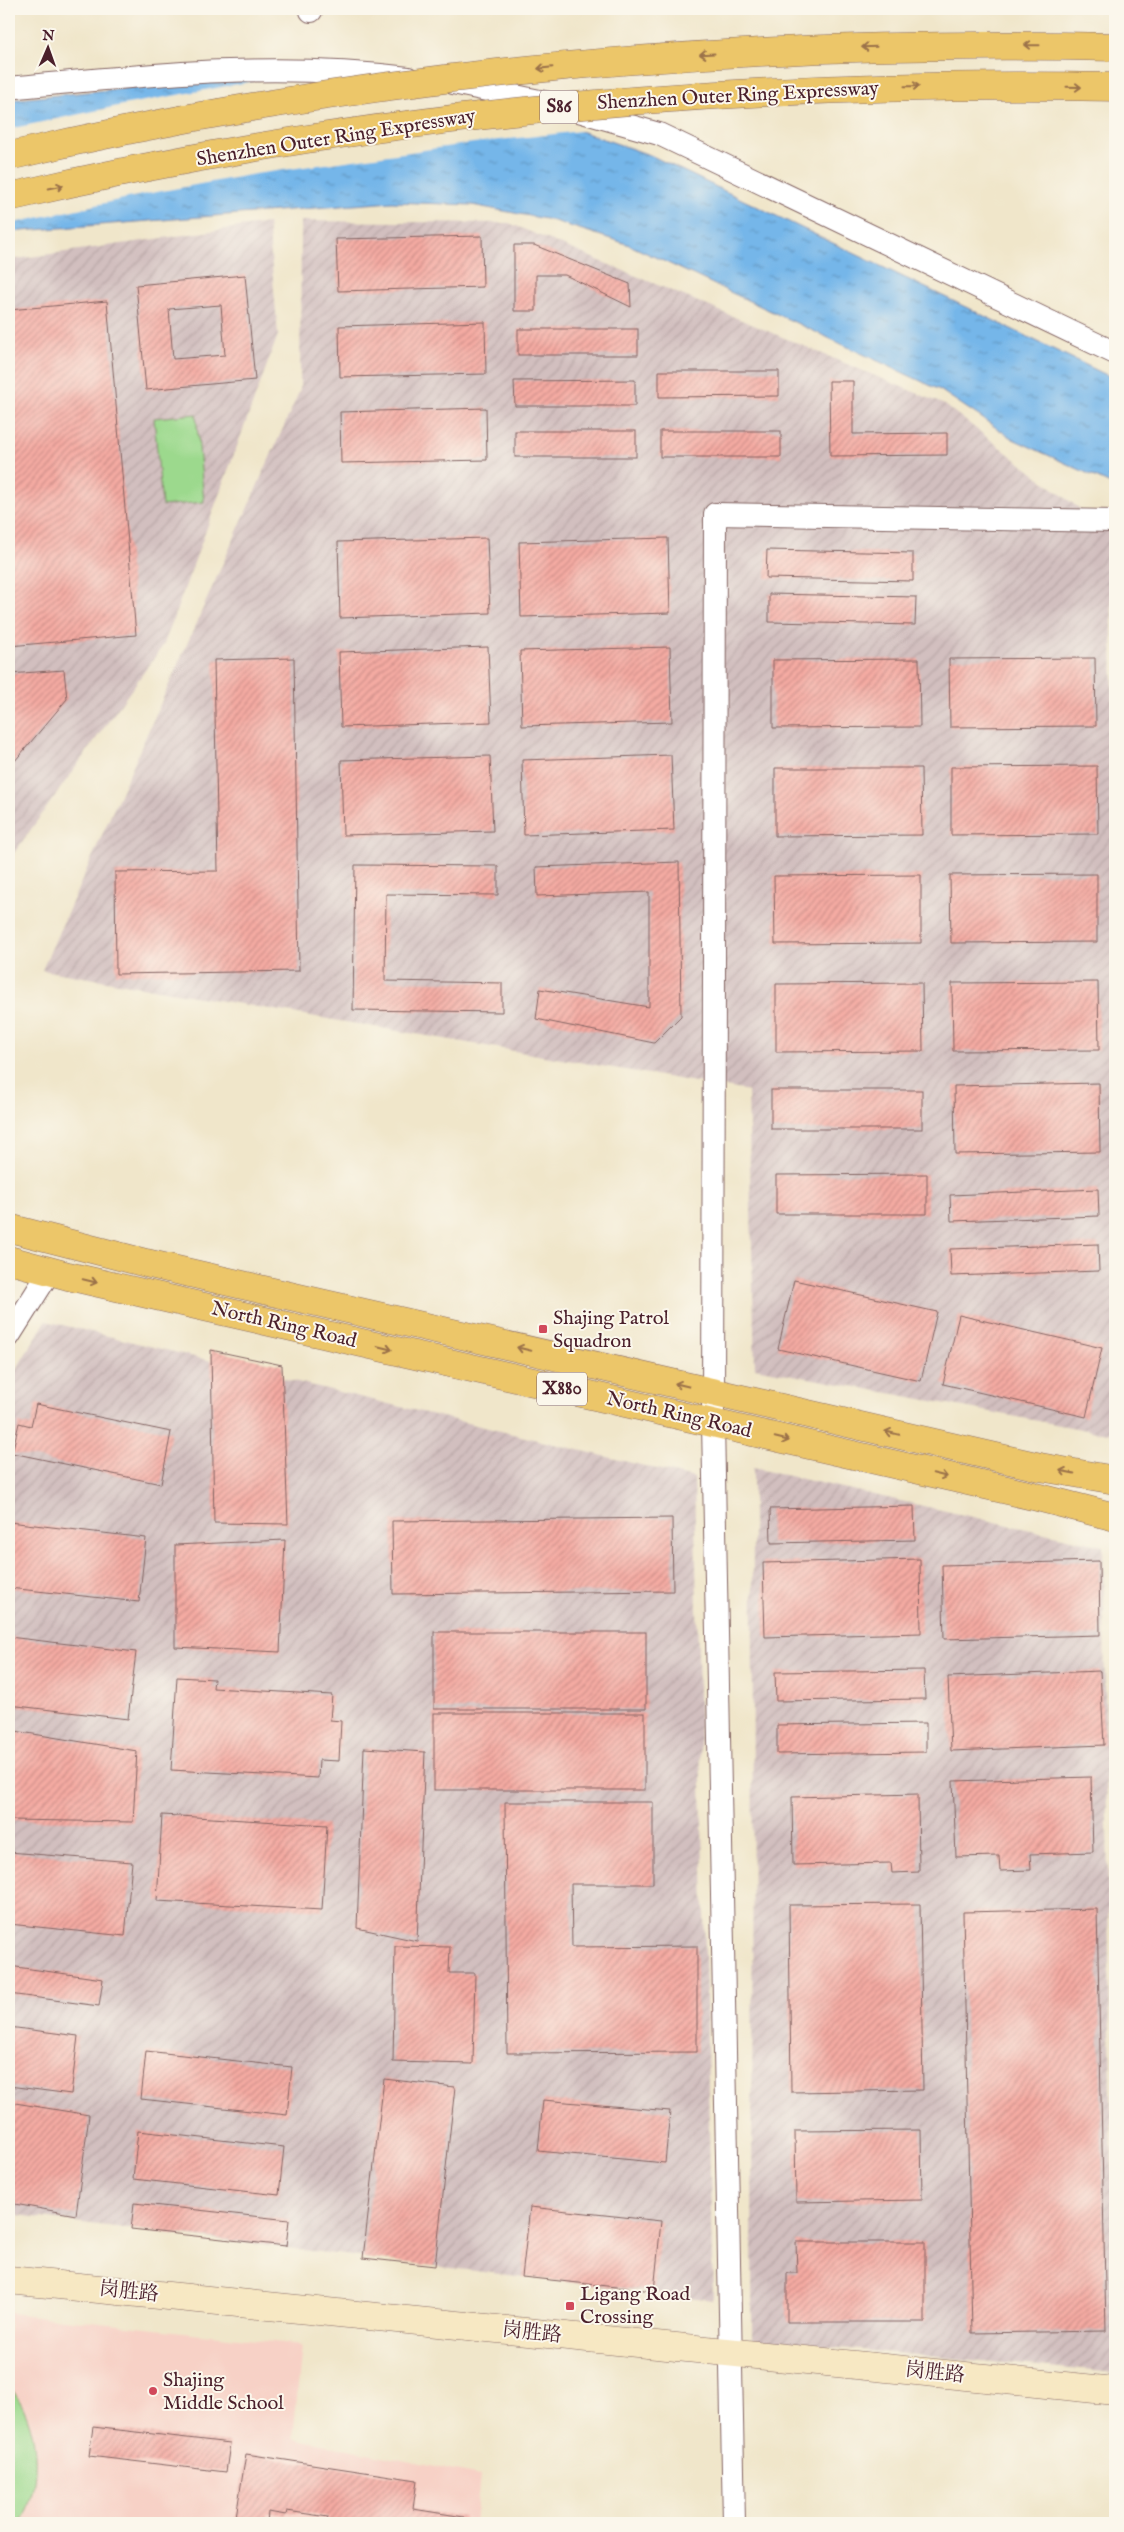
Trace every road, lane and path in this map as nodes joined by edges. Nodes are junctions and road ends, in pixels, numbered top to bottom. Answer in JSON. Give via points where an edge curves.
{"nodes":[{"id":1,"x":1115,"y":47,"type":"edge"},
{"id":2,"x":1115,"y":87,"type":"edge"},
{"id":3,"x":9,"y":88,"type":"edge"},
{"id":4,"x":9,"y":156,"type":"edge"},
{"id":5,"x":9,"y":197,"type":"edge"},
{"id":6,"x":1115,"y":353,"type":"edge"},
{"id":7,"x":1115,"y":522,"type":"edge"},
{"id":8,"x":9,"y":1228,"type":"edge"},
{"id":9,"x":9,"y":1260,"type":"edge"},
{"id":10,"x":50,"y":1271,"type":"junction"},
{"id":11,"x":9,"y":1336,"type":"edge"},
{"id":12,"x":714,"y":1392,"type":"junction"},
{"id":13,"x":713,"y":1423,"type":"junction"},
{"id":14,"x":1115,"y":1480,"type":"edge"},
{"id":15,"x":1115,"y":1517,"type":"edge"},
{"id":16,"x":9,"y":2280,"type":"edge"},
{"id":17,"x":731,"y":2353,"type":"junction"},
{"id":18,"x":1115,"y":2391,"type":"edge"},
{"id":19,"x":734,"y":2523,"type":"edge"}],
"edges":[{"from":1,"to":4,"type":"main road","name":"Shenzhen Outer Ring Expressway","number":"S86","one_way":true,"bridge":true,"via":[[1005,45],[809,49],[576,65],[252,107]]},
{"from":5,"to":2,"type":"main road","name":"Shenzhen Outer Ring Expressway","number":"S86","one_way":true,"bridge":true,"via":[[250,149],[470,117],[580,105],[912,86]]},
{"from":3,"to":6,"type":"street","via":[[175,72],[284,69],[447,82],[554,104],[659,134]]},
{"from":7,"to":12,"type":"street","via":[[715,514]]},
{"from":12,"to":8,"type":"main road","name":"North Ring Road","number":"X880","one_way":true,"via":[[76,1247]]},
{"from":9,"to":10,"type":"main road","name":"North Ring Road","number":"X880"},
{"from":10,"to":11,"type":"street"},
{"from":10,"to":13,"type":"main road","name":"North Ring Road","number":"X880","one_way":true},
{"from":12,"to":13,"type":"street"},
{"from":14,"to":12,"type":"main road","name":"North Ring Road","number":"X880","one_way":true,"via":[[1040,1467]]},
{"from":13,"to":15,"type":"main road","name":"North Ring Road","number":"X880","one_way":true},
{"from":13,"to":17,"type":"street"},
{"from":16,"to":17,"type":"street","name":"岗胜路"},
{"from":17,"to":18,"type":"street","name":"岗胜路"},
{"from":17,"to":19,"type":"street"}]}
